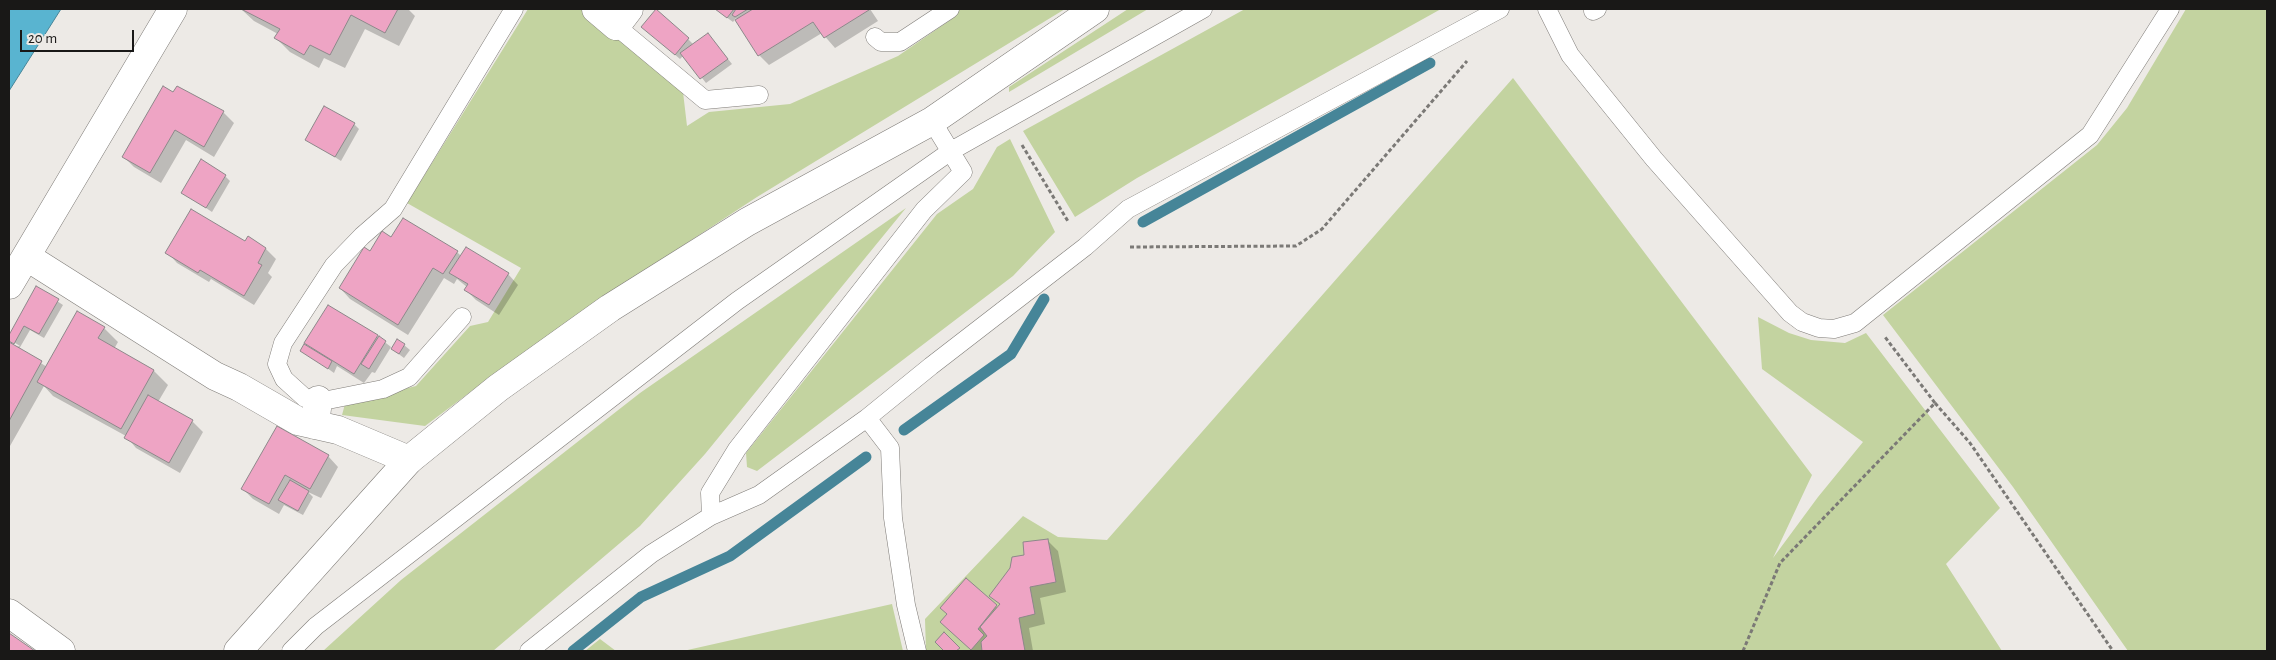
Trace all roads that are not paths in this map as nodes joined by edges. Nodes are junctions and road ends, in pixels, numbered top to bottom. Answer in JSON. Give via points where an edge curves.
{"nodes":[{"id":1,"x":173,"y":9,"type":"edge"},
{"id":2,"x":514,"y":9,"type":"edge"},
{"id":3,"x":950,"y":9,"type":"edge"},
{"id":4,"x":1095,"y":9,"type":"edge"},
{"id":5,"x":1203,"y":9,"type":"edge"},
{"id":6,"x":1500,"y":9,"type":"edge"},
{"id":7,"x":1547,"y":9,"type":"edge"},
{"id":8,"x":2170,"y":9,"type":"edge"},
{"id":9,"x":614,"y":14,"type":"edge"},
{"id":10,"x":875,"y":37,"type":"dead end"},
{"id":11,"x":759,"y":95,"type":"dead end"},
{"id":12,"x":932,"y":121,"type":"junction"},
{"id":13,"x":950,"y":151,"type":"junction"},
{"id":14,"x":27,"y":257,"type":"junction"},
{"id":15,"x":9,"y":286,"type":"edge"},
{"id":16,"x":462,"y":317,"type":"dead end"},
{"id":17,"x":316,"y":412,"type":"junction"},
{"id":18,"x":867,"y":418,"type":"junction"},
{"id":19,"x":409,"y":460,"type":"junction"},
{"id":20,"x":710,"y":516,"type":"junction"},
{"id":21,"x":9,"y":613,"type":"edge"},
{"id":22,"x":61,"y":651,"type":"edge"},
{"id":23,"x":238,"y":651,"type":"edge"},
{"id":24,"x":291,"y":651,"type":"edge"},
{"id":25,"x":529,"y":651,"type":"edge"},
{"id":26,"x":917,"y":651,"type":"edge"}],
"edges":[{"from":1,"to":14,"type":"street"},
{"from":2,"to":17,"type":"lane","via":[[392,209],[334,266],[283,344],[277,364],[284,379]]},
{"from":3,"to":10,"type":"lane","via":[[900,42],[881,42]]},
{"from":4,"to":12,"type":"street"},
{"from":5,"to":13,"type":"lane"},
{"from":6,"to":18,"type":"lane","via":[[1128,209],[1085,247]]},
{"from":7,"to":8,"type":"lane","via":[[1570,55],[1654,159],[1790,313],[1802,322],[1834,330],[1855,322],[2090,135]]},
{"from":9,"to":11,"type":"lane","via":[[705,100]]},
{"from":12,"to":13,"type":"lane"},
{"from":12,"to":19,"type":"street","via":[[747,222],[610,308],[498,388]]},
{"from":13,"to":20,"type":"lane","via":[[963,172],[924,210],[737,449],[710,493]]},
{"from":13,"to":24,"type":"lane","via":[[737,300],[316,626]]},
{"from":14,"to":15,"type":"street"},
{"from":14,"to":17,"type":"street","via":[[215,376],[298,421]]},
{"from":16,"to":17,"type":"lane","via":[[409,377]]},
{"from":17,"to":19,"type":"street","via":[[338,430]]},
{"from":18,"to":20,"type":"lane","via":[[759,495]]},
{"from":18,"to":26,"type":"lane","via":[[890,448],[893,518],[906,605]]},
{"from":19,"to":23,"type":"street"},
{"from":20,"to":25,"type":"lane","via":[[651,554]]},
{"from":21,"to":22,"type":"street"}]}
